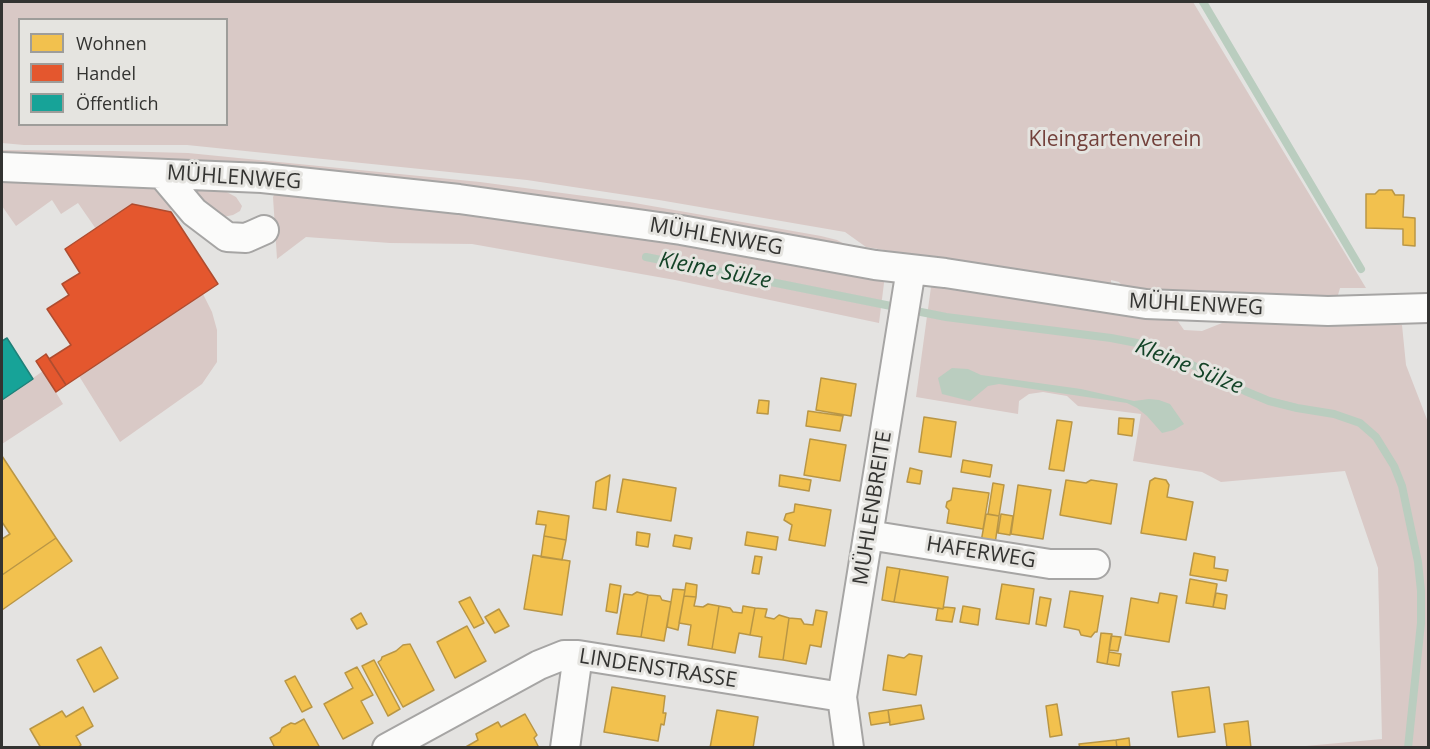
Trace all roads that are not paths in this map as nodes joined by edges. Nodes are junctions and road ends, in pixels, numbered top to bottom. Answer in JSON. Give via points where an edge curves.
{"nodes":[{"id":1,"x":2,"y":167,"type":"edge"},
{"id":2,"x":162,"y":174,"type":"junction"},
{"id":3,"x":264,"y":230,"type":"dead end"},
{"id":4,"x":912,"y":270,"type":"junction"},
{"id":5,"x":1428,"y":308,"type":"edge"},
{"id":6,"x":868,"y":535,"type":"junction"},
{"id":7,"x":1095,"y":564,"type":"dead end"},
{"id":8,"x":578,"y":655,"type":"junction"},
{"id":9,"x":842,"y":697,"type":"junction"},
{"id":10,"x":387,"y":747,"type":"edge"},
{"id":11,"x":565,"y":747,"type":"edge"},
{"id":12,"x":849,"y":747,"type":"edge"}],
"edges":[{"from":1,"to":2,"type":"street","name":"MÜHLENWEG"},
{"from":2,"to":3,"type":"street","via":[[194,212],[227,237],[246,238]]},
{"from":2,"to":4,"type":"street","name":"MÜHLENWEG","via":[[262,178],[532,208]]},
{"from":4,"to":5,"type":"street","name":"MÜHLENWEG","via":[[1146,304],[1328,311]]},
{"from":4,"to":6,"type":"street","name":"MÜHLENBREITE"},
{"from":6,"to":7,"type":"street","name":"HAFERWEG","via":[[1050,564]]},
{"from":6,"to":9,"type":"street","name":"MÜHLENBREITE"},
{"from":8,"to":9,"type":"street","name":"LINDENSTRASSE"},
{"from":8,"to":10,"type":"street","name":"LINDENSTRASSE","via":[[564,655],[539,664]]},
{"from":8,"to":11,"type":"street"},
{"from":9,"to":12,"type":"street","name":"MÜHLENBREITE"}]}
